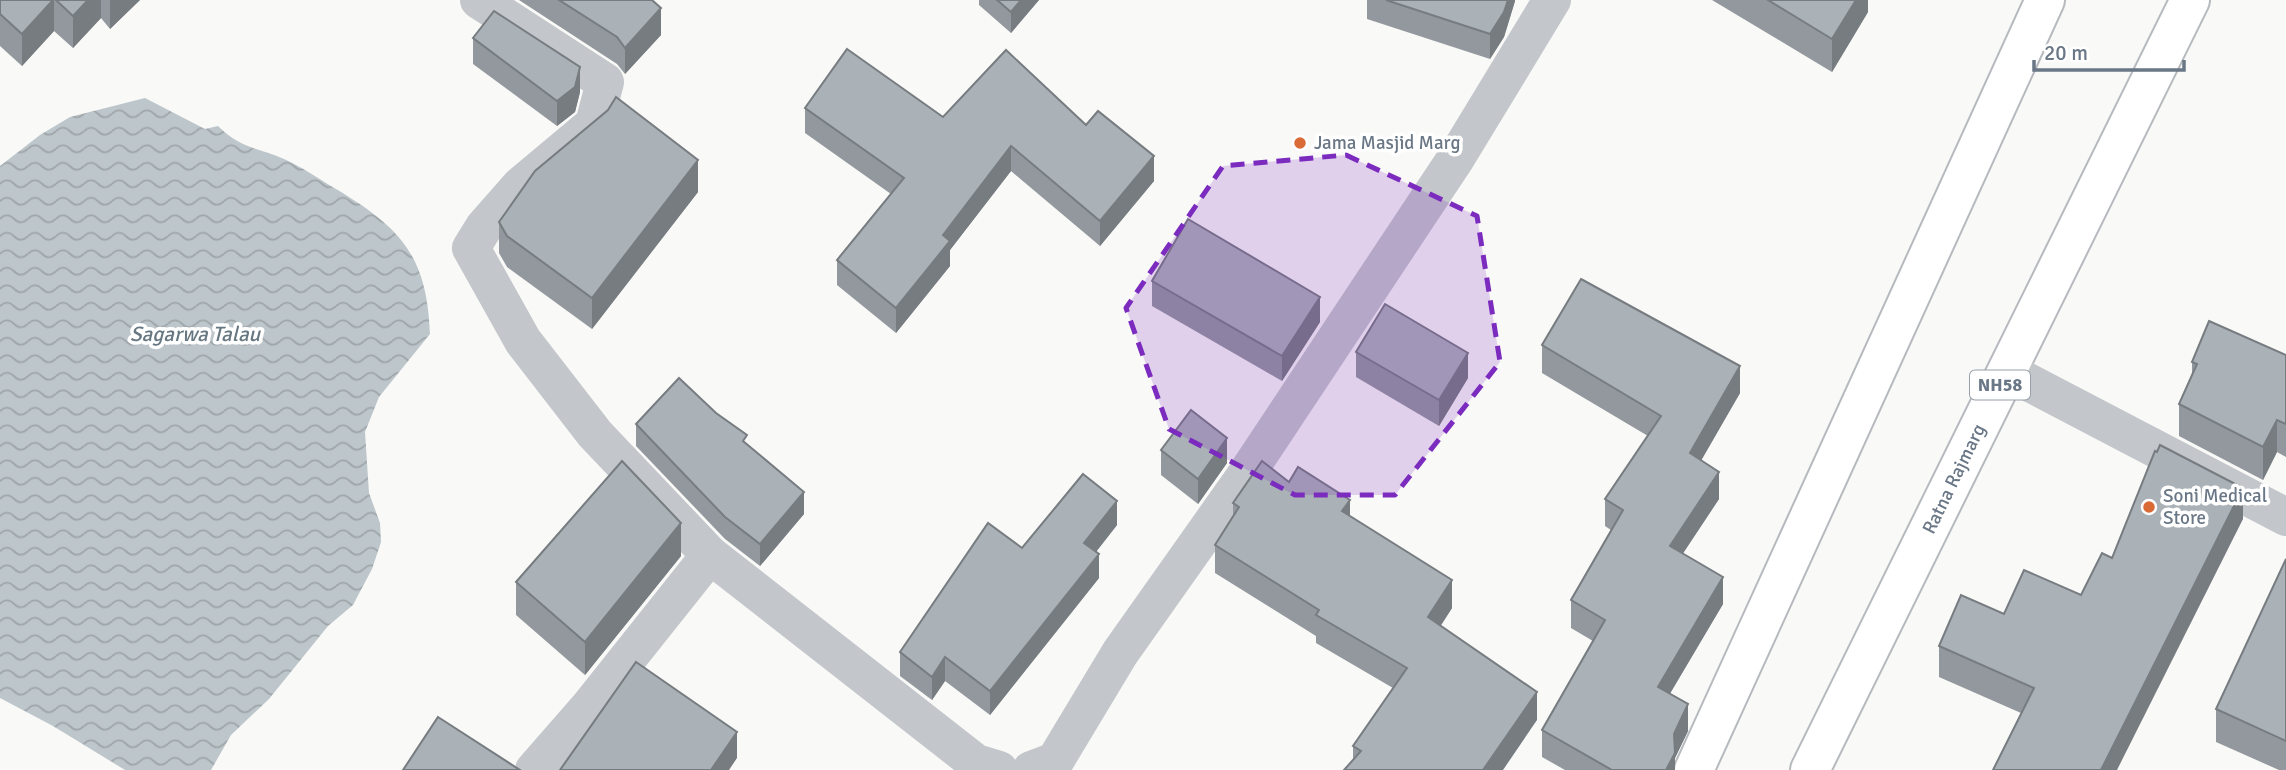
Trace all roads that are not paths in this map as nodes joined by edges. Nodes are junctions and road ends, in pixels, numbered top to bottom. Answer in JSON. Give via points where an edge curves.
{"nodes":[{"id":1,"x":480,"y":0,"type":"edge"},
{"id":2,"x":1552,"y":0,"type":"edge"},
{"id":3,"x":2045,"y":0,"type":"edge"},
{"id":4,"x":2190,"y":0,"type":"edge"},
{"id":5,"x":2007,"y":371,"type":"junction"},
{"id":6,"x":2286,"y":517,"type":"edge"},
{"id":7,"x":710,"y":555,"type":"junction"},
{"id":8,"x":534,"y":770,"type":"edge"},
{"id":9,"x":999,"y":770,"type":"edge"},
{"id":10,"x":1031,"y":770,"type":"edge"},
{"id":11,"x":1694,"y":770,"type":"edge"},
{"id":12,"x":1810,"y":770,"type":"edge"}],
"edges":[{"from":1,"to":7,"type":"street","via":[[605,82],[594,124],[520,186],[471,248],[523,341],[595,434]]},
{"from":2,"to":10,"type":"street","via":[[1456,158],[1243,479],[1121,653],[1055,761]]},
{"from":3,"to":11,"type":"highway"},
{"from":4,"to":5,"type":"highway","name":"Ratna Rajmarg","number":"NH58"},
{"from":5,"to":6,"type":"street"},
{"from":5,"to":12,"type":"highway","name":"Ratna Rajmarg","number":"NH58"},
{"from":7,"to":8,"type":"street"},
{"from":7,"to":9,"type":"street","via":[[976,763]]}]}
